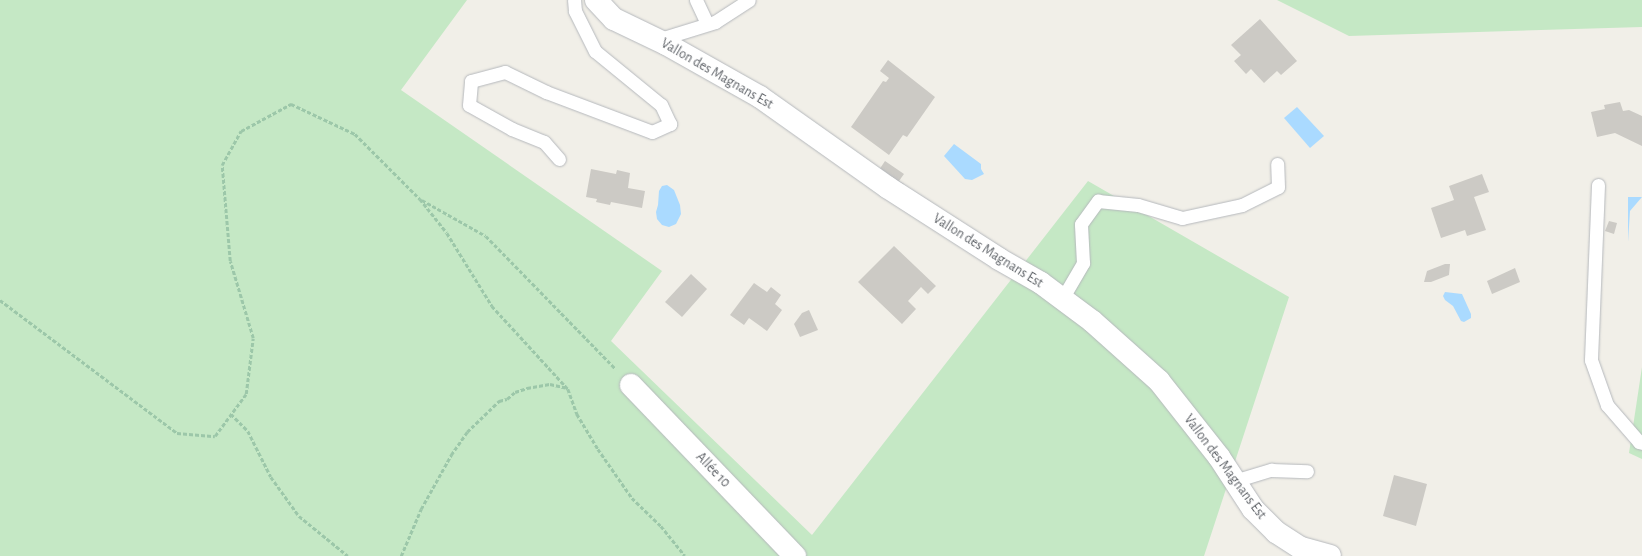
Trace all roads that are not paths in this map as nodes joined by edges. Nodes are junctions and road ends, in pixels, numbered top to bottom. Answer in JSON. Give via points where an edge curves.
{"nodes":[{"id":1,"x":574,"y":0,"type":"edge"},
{"id":2,"x":596,"y":0,"type":"edge"},
{"id":3,"x":696,"y":0,"type":"edge"},
{"id":4,"x":749,"y":0,"type":"edge"},
{"id":5,"x":706,"y":24,"type":"junction"},
{"id":6,"x":657,"y":40,"type":"junction"},
{"id":7,"x":559,"y":159,"type":"dead end"},
{"id":8,"x":1277,"y":164,"type":"dead end"},
{"id":9,"x":1598,"y":185,"type":"dead end"},
{"id":10,"x":1062,"y":299,"type":"junction"},
{"id":11,"x":631,"y":385,"type":"road end"},
{"id":12,"x":1642,"y":443,"type":"edge"},
{"id":13,"x":1307,"y":471,"type":"dead end"},
{"id":14,"x":1234,"y":481,"type":"junction"},
{"id":15,"x":794,"y":556,"type":"edge"},
{"id":16,"x":1330,"y":556,"type":"edge"}],
"edges":[{"from":1,"to":7,"type":"lane","via":[[575,11],[595,51],[661,105],[670,124],[652,132],[546,92],[505,72],[471,80],[469,105],[512,130],[544,142]]},
{"from":2,"to":6,"type":"street","name":"Vallon des Magnans Est","via":[[614,19]]},
{"from":3,"to":5,"type":"lane"},
{"from":4,"to":5,"type":"lane","via":[[715,22]]},
{"from":5,"to":6,"type":"lane"},
{"from":6,"to":10,"type":"street","name":"Vallon des Magnans Est","via":[[760,96],[887,187],[1041,283]]},
{"from":8,"to":10,"type":"lane","via":[[1278,187],[1242,205],[1182,218],[1138,205],[1098,201],[1081,224],[1083,263]]},
{"from":9,"to":12,"type":"lane","via":[[1591,360],[1607,405],[1638,442]]},
{"from":10,"to":14,"type":"street","name":"Vallon des Magnans Est","via":[[1092,321],[1158,381],[1219,457]]},
{"from":11,"to":15,"type":"street","name":"Allée 10"},
{"from":13,"to":14,"type":"lane","via":[[1271,470]]},
{"from":14,"to":16,"type":"street","name":"Vallon des Magnans Est","via":[[1253,509],[1276,532],[1301,548]]}]}
